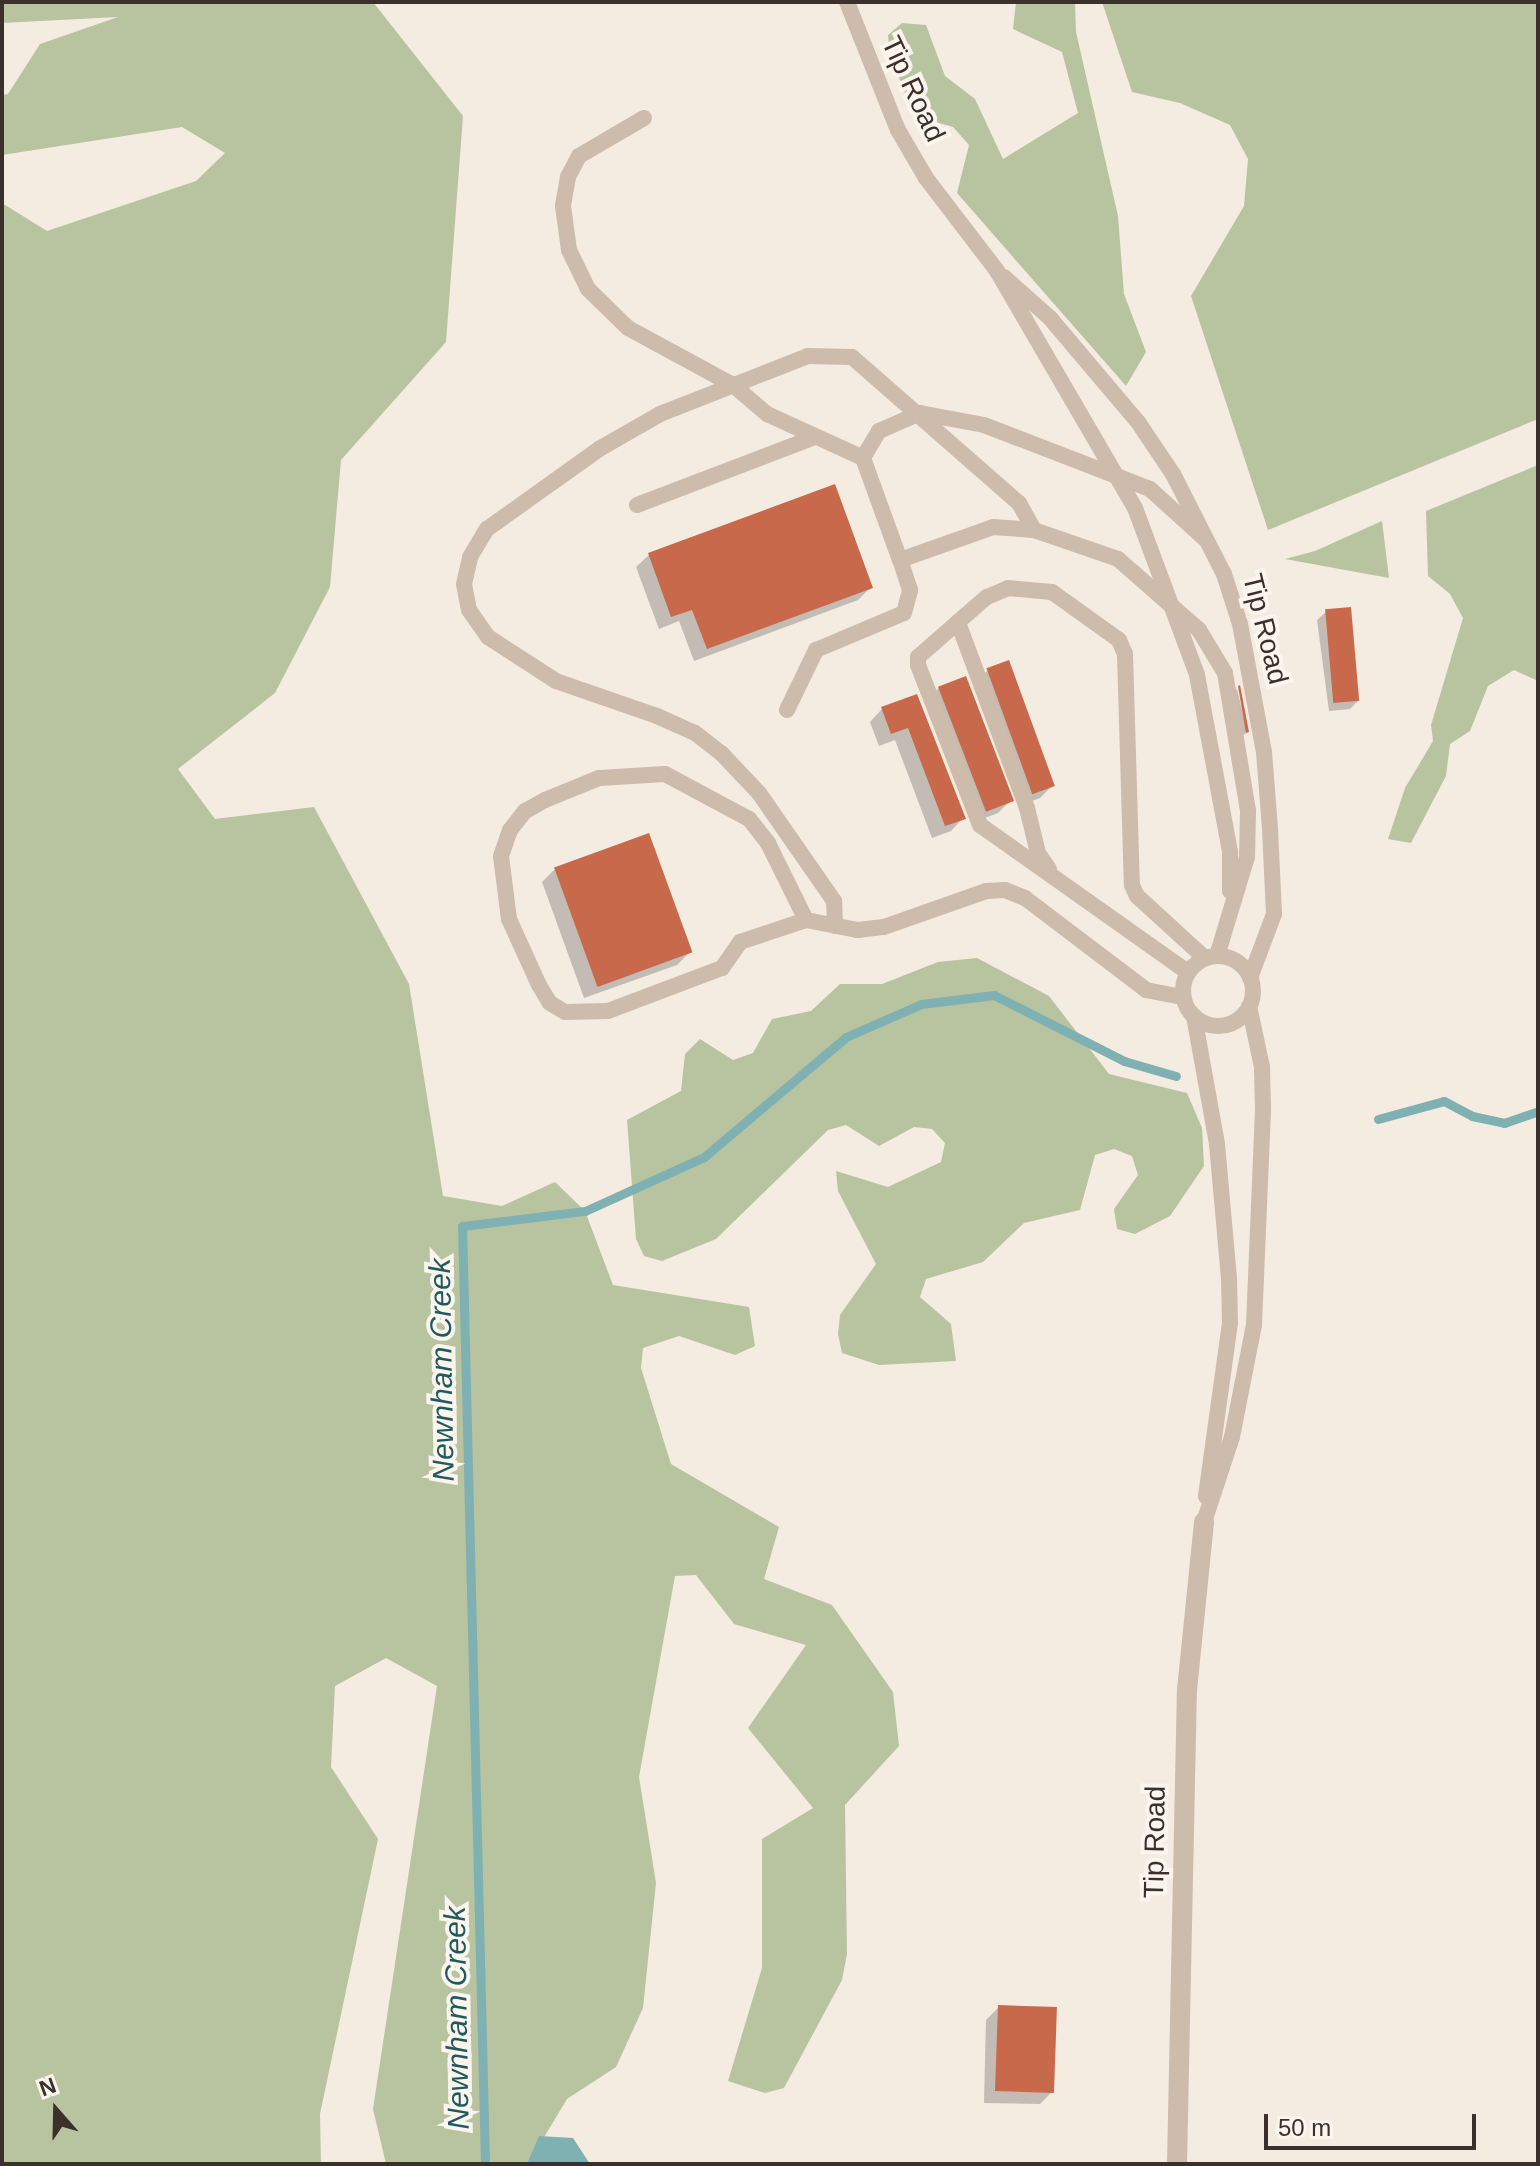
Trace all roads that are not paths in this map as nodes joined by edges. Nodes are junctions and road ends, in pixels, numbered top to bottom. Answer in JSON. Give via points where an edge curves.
{"nodes":[{"id":1,"x":847,"y":2,"type":"edge"},
{"id":2,"x":644,"y":118,"type":"dead end"},
{"id":3,"x":997,"y":271,"type":"junction"},
{"id":4,"x":733,"y":385,"type":"junction"},
{"id":5,"x":920,"y":413,"type":"junction"},
{"id":6,"x":815,"y":437,"type":"junction"},
{"id":7,"x":863,"y":458,"type":"junction"},
{"id":8,"x":1116,"y":472,"type":"junction"},
{"id":9,"x":637,"y":505,"type":"dead end"},
{"id":10,"x":1034,"y":530,"type":"junction"},
{"id":11,"x":1204,"y":538,"type":"junction"},
{"id":12,"x":900,"y":560,"type":"junction"},
{"id":13,"x":1171,"y":606,"type":"junction"},
{"id":14,"x":958,"y":622,"type":"junction"},
{"id":15,"x":787,"y":710,"type":"dead end"},
{"id":16,"x":1049,"y":869,"type":"junction"},
{"id":17,"x":1230,"y":904,"type":"junction"},
{"id":18,"x":806,"y":920,"type":"junction"},
{"id":19,"x":835,"y":926,"type":"junction"},
{"id":20,"x":1211,"y":957,"type":"junction"},
{"id":21,"x":1188,"y":972,"type":"junction"},
{"id":22,"x":1250,"y":978,"type":"junction"},
{"id":23,"x":1183,"y":997,"type":"junction"},
{"id":24,"x":1249,"y":1006,"type":"junction"},
{"id":25,"x":1194,"y":1016,"type":"junction"},
{"id":26,"x":1204,"y":1522,"type":"junction"},
{"id":27,"x":1177,"y":2164,"type":"edge"}],
"edges":[{"from":1,"to":3,"type":"lane","name":"Tip Road","via":[[898,130],[926,178]]},
{"from":2,"to":4,"type":"lane","via":[[579,156],[568,177],[563,206],[569,250],[588,289],[609,314]]},
{"from":3,"to":8,"type":"lane","name":"Tip Road"},
{"from":3,"to":11,"type":"lane","name":"Tip Road","via":[[1050,318],[1138,422],[1173,474]]},
{"from":4,"to":5,"type":"lane","via":[[808,356],[852,357]]},
{"from":4,"to":6,"type":"lane","via":[[767,414]]},
{"from":4,"to":19,"type":"lane","via":[[660,414],[611,442],[487,529],[470,557],[467,597],[488,637],[513,657],[556,681],[695,733],[722,754],[759,793],[834,901]]},
{"from":5,"to":7,"type":"lane","via":[[879,431]]},
{"from":5,"to":8,"type":"lane","via":[[984,425]]},
{"from":5,"to":10,"type":"lane","via":[[1019,503]]},
{"from":6,"to":7,"type":"lane"},
{"from":6,"to":9,"type":"lane"},
{"from":7,"to":12,"type":"lane"},
{"from":8,"to":11,"type":"lane","via":[[1174,506]]},
{"from":8,"to":13,"type":"lane","name":"Tip Road"},
{"from":10,"to":12,"type":"lane","via":[[993,527]]},
{"from":10,"to":13,"type":"lane","via":[[1118,559]]},
{"from":11,"to":22,"type":"lane","name":"Tip Road","via":[[1224,574],[1240,624],[1264,752],[1274,914]]},
{"from":12,"to":15,"type":"lane","via":[[910,590],[904,613],[816,650]]},
{"from":13,"to":17,"type":"lane","name":"Tip Road","via":[[1197,675],[1218,773],[1230,852]]},
{"from":13,"to":17,"type":"lane","via":[[1199,630],[1225,673],[1239,743],[1248,811],[1247,857]]},
{"from":14,"to":16,"type":"lane","via":[[1027,808],[1031,834]]},
{"from":14,"to":16,"type":"lane","via":[[918,657],[923,680],[980,825]]},
{"from":14,"to":20,"type":"lane","via":[[987,597],[1028,587],[1052,592],[1119,640],[1125,654],[1132,885],[1137,896]]},
{"from":16,"to":21,"type":"lane"},
{"from":17,"to":20,"type":"lane"},
{"from":18,"to":18,"type":"lane","via":[[740,942],[722,968],[608,1011],[565,1012],[550,1003],[539,985],[509,919],[501,856],[510,830],[525,811],[545,800],[599,778],[665,774],[749,819],[768,843]]},
{"from":18,"to":19,"type":"lane"},
{"from":19,"to":23,"type":"lane","via":[[884,927],[986,891],[1005,890],[1025,898],[1146,990]]},
{"from":20,"to":21,"type":"lane"},
{"from":20,"to":22,"type":"lane","via":[[1237,961]]},
{"from":21,"to":23,"type":"lane"},
{"from":22,"to":24,"type":"lane"},
{"from":23,"to":25,"type":"lane"},
{"from":24,"to":25,"type":"lane","via":[[1224,1025]]},
{"from":24,"to":26,"type":"lane","name":"Tip Road","via":[[1262,1067],[1263,1109],[1254,1325],[1232,1437]]},
{"from":25,"to":26,"type":"lane","name":"Tip Road","via":[[1217,1144],[1230,1323],[1211,1433]]},
{"from":26,"to":27,"type":"street","name":"Tip Road","via":[[1187,1690]]}]}
